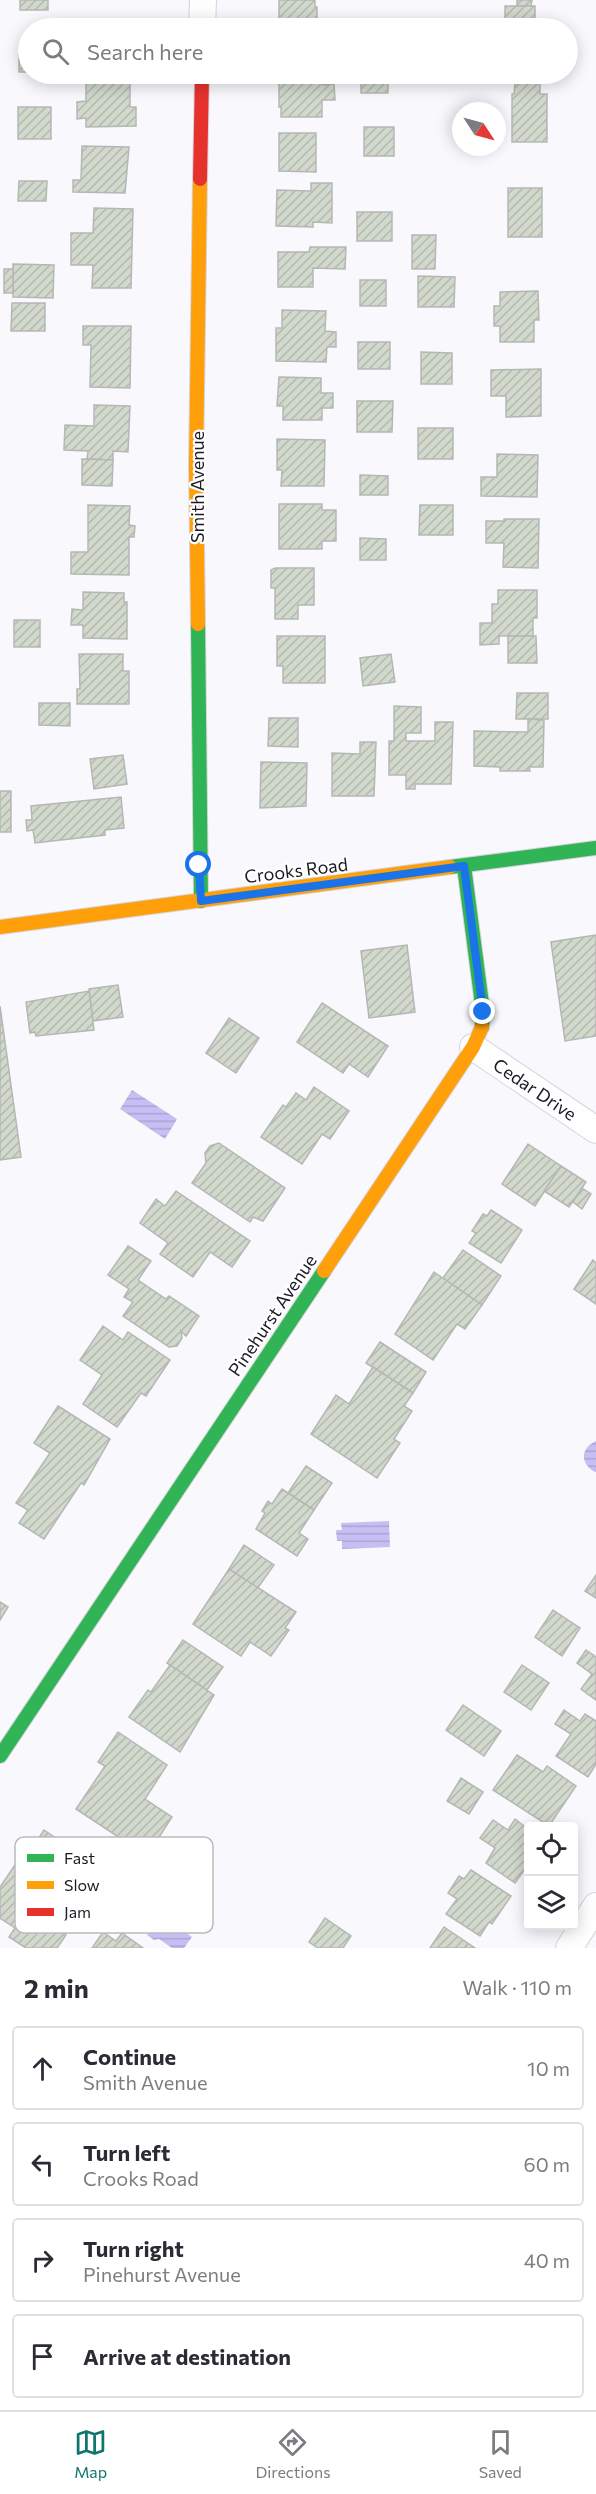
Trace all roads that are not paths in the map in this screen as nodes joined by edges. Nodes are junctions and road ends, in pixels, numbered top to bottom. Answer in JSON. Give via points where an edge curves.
{"nodes":[{"id":1,"x":203,"y":0,"type":"edge"},
{"id":2,"x":202,"y":18,"type":"edge"},
{"id":3,"x":202,"y":84,"type":"edge"},
{"id":4,"x":596,"y":848,"type":"edge"},
{"id":5,"x":464,"y":866,"type":"junction"},
{"id":6,"x":201,"y":901,"type":"junction"},
{"id":7,"x":0,"y":927,"type":"edge"},
{"id":8,"x":473,"y":1047,"type":"junction"},
{"id":9,"x":596,"y":1130,"type":"edge"},
{"id":10,"x":0,"y":1756,"type":"edge"},
{"id":11,"x":596,"y":1906,"type":"edge"},
{"id":12,"x":569,"y":1948,"type":"edge"}],
"edges":[{"from":1,"to":2,"type":"street"},
{"from":3,"to":6,"type":"street","name":"Smith Avenue","via":[[196,465]]},
{"from":4,"to":5,"type":"street","name":"Crooks Road"},
{"from":5,"to":6,"type":"street","name":"Crooks Road"},
{"from":5,"to":8,"type":"street","name":"Pinehurst Avenue","via":[[483,1012],[482,1029]]},
{"from":6,"to":7,"type":"street","name":"Crooks Road"},
{"from":8,"to":9,"type":"street","name":"Cedar Drive"},
{"from":8,"to":10,"type":"street","name":"Pinehurst Avenue"},
{"from":11,"to":12,"type":"street"}]}
